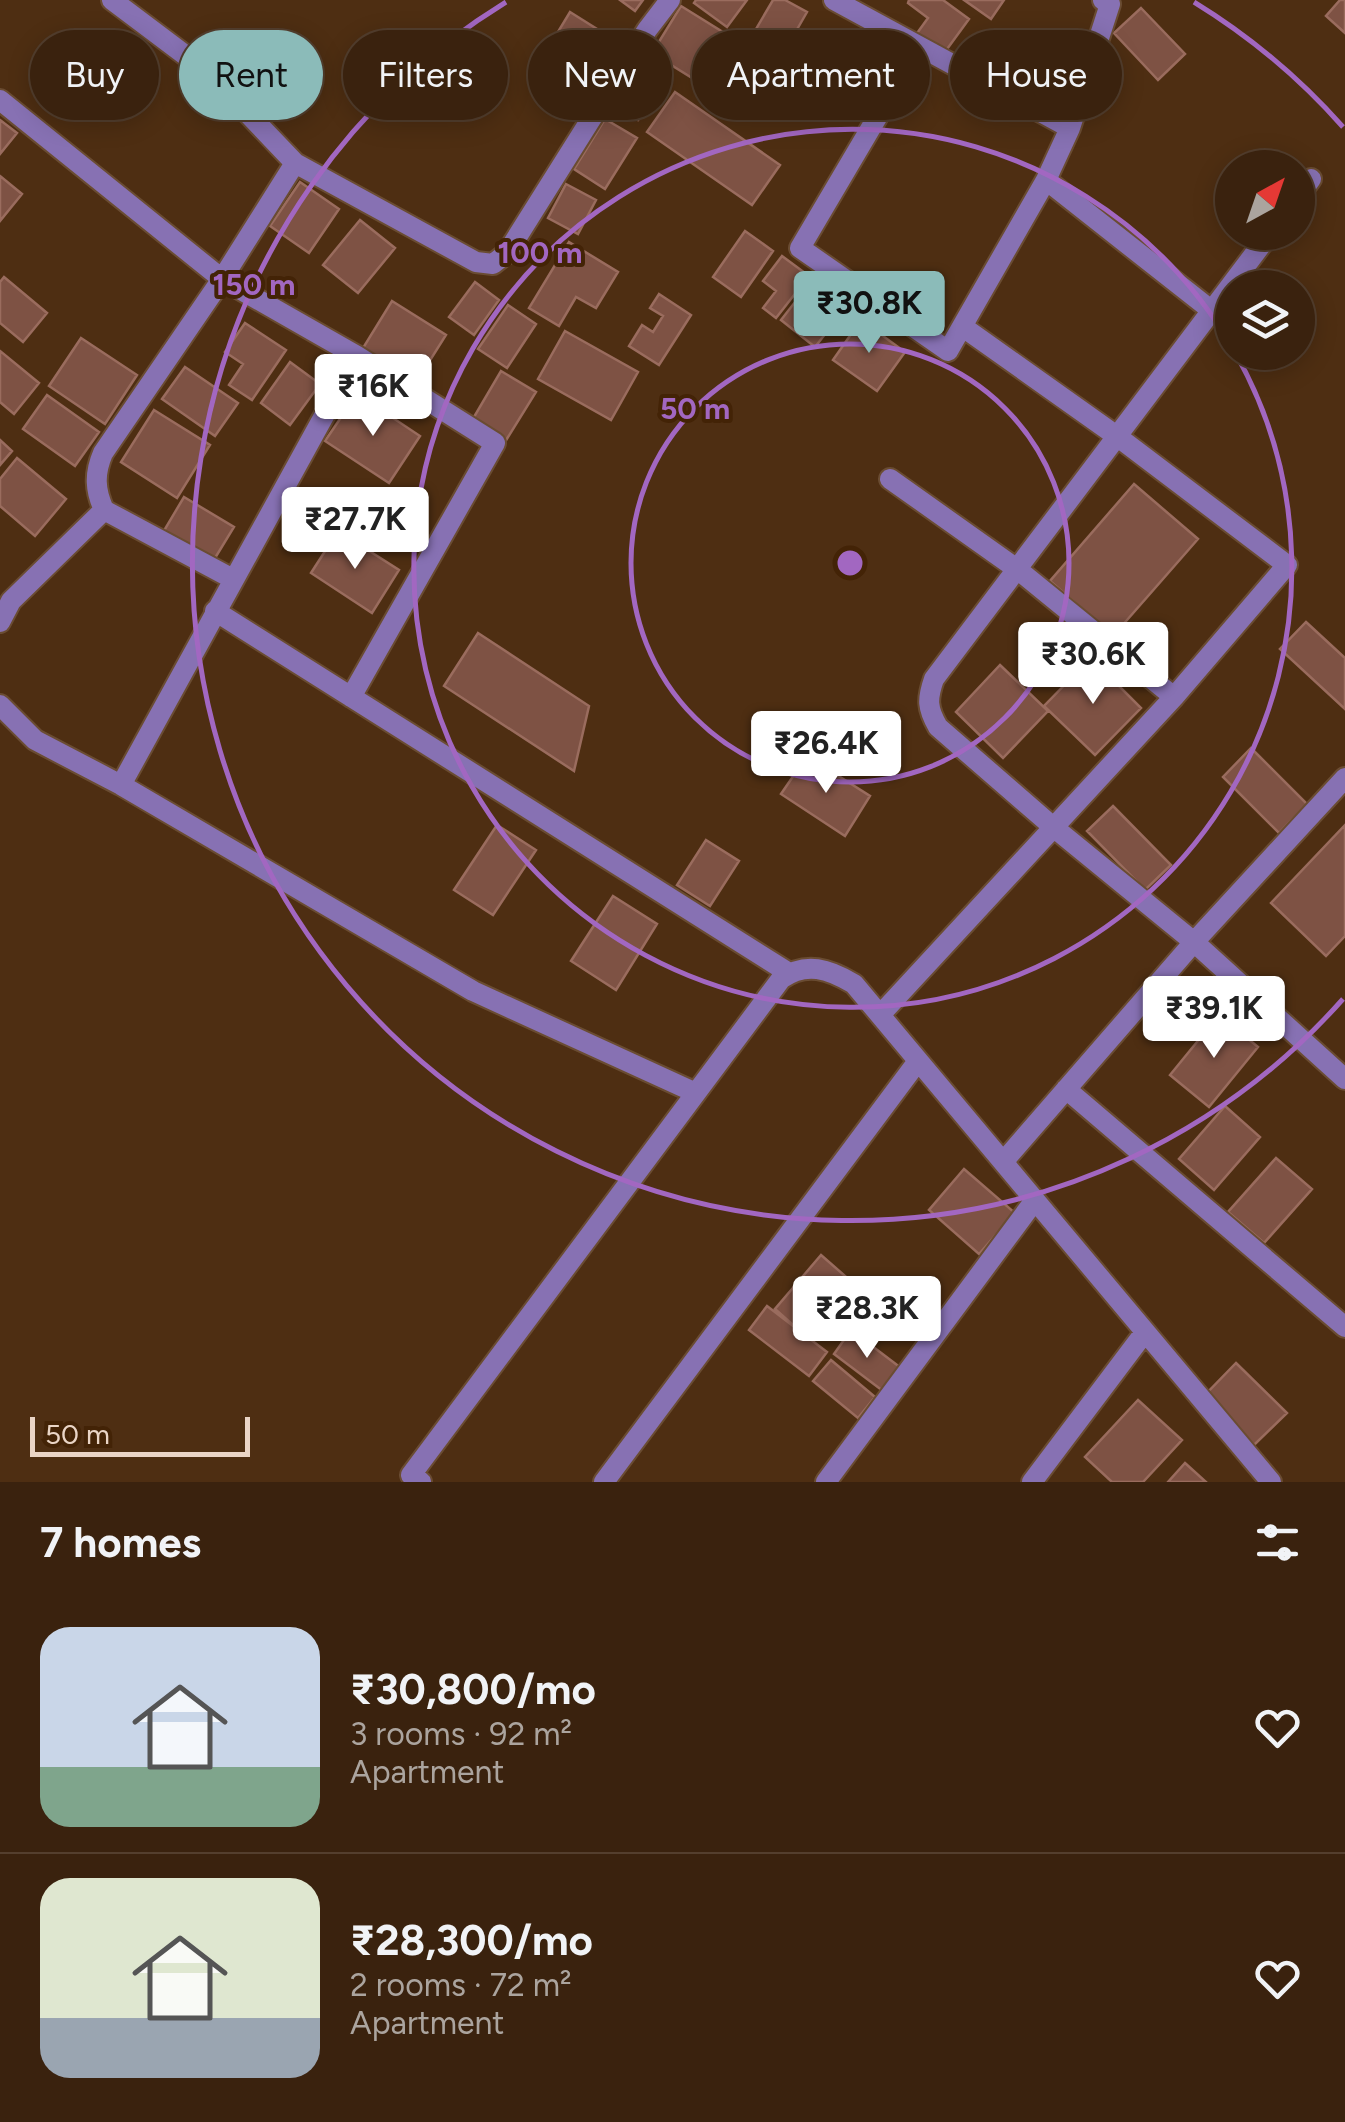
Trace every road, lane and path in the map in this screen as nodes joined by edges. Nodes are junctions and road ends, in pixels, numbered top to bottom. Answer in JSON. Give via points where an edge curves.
{"nodes":[{"id":1,"x":112,"y":0,"type":"edge"},
{"id":2,"x":670,"y":0,"type":"edge"},
{"id":3,"x":834,"y":0,"type":"edge"},
{"id":4,"x":1102,"y":0,"type":"edge"},
{"id":5,"x":886,"y":30,"type":"edge"},
{"id":6,"x":930,"y":54,"type":"edge"},
{"id":7,"x":0,"y":100,"type":"edge"},
{"id":8,"x":876,"y":120,"type":"edge"},
{"id":9,"x":1070,"y":128,"type":"junction"},
{"id":10,"x":296,"y":163,"type":"junction"},
{"id":11,"x":1046,"y":180,"type":"junction"},
{"id":12,"x":1256,"y":250,"type":"edge"},
{"id":13,"x":222,"y":278,"type":"junction"},
{"id":14,"x":1211,"y":310,"type":"junction"},
{"id":15,"x":963,"y":327,"type":"junction"},
{"id":16,"x":357,"y":356,"type":"junction"},
{"id":17,"x":1118,"y":437,"type":"junction"},
{"id":18,"x":890,"y":479,"type":"dead end"},
{"id":19,"x":104,"y":510,"type":"junction"},
{"id":20,"x":1017,"y":569,"type":"junction"},
{"id":21,"x":233,"y":579,"type":"junction"},
{"id":22,"x":6,"y":596,"type":"edge"},
{"id":23,"x":215,"y":612,"type":"junction"},
{"id":24,"x":0,"y":622,"type":"edge"},
{"id":25,"x":1174,"y":697,"type":"junction"},
{"id":26,"x":351,"y":698,"type":"junction"},
{"id":27,"x":0,"y":705,"type":"edge"},
{"id":28,"x":1345,"y":778,"type":"edge"},
{"id":29,"x":121,"y":786,"type":"junction"},
{"id":30,"x":1052,"y":826,"type":"junction"},
{"id":31,"x":1194,"y":942,"type":"junction"},
{"id":32,"x":789,"y":973,"type":"junction"},
{"id":33,"x":880,"y":1016,"type":"junction"},
{"id":34,"x":918,"y":1061,"type":"junction"},
{"id":35,"x":1342,"y":1070,"type":"edge"},
{"id":36,"x":1066,"y":1089,"type":"junction"},
{"id":37,"x":696,"y":1093,"type":"junction"},
{"id":38,"x":1003,"y":1162,"type":"junction"},
{"id":39,"x":1035,"y":1200,"type":"junction"},
{"id":40,"x":1345,"y":1327,"type":"edge"},
{"id":41,"x":1146,"y":1332,"type":"junction"},
{"id":42,"x":1268,"y":1480,"type":"edge"},
{"id":43,"x":421,"y":1482,"type":"edge"},
{"id":44,"x":604,"y":1482,"type":"edge"},
{"id":45,"x":826,"y":1482,"type":"edge"},
{"id":46,"x":1032,"y":1482,"type":"edge"}],
"edges":[{"from":1,"to":10,"type":"street","via":[[236,100]]},
{"from":2,"to":10,"type":"street","via":[[507,253],[493,264],[476,262]]},
{"from":3,"to":5,"type":"street"},
{"from":4,"to":9,"type":"street","via":[[1110,4]]},
{"from":6,"to":9,"type":"street"},
{"from":7,"to":13,"type":"street"},
{"from":8,"to":15,"type":"street","via":[[800,248],[948,351]]},
{"from":9,"to":11,"type":"street"},
{"from":10,"to":13,"type":"street"},
{"from":11,"to":14,"type":"street"},
{"from":11,"to":15,"type":"street"},
{"from":12,"to":14,"type":"street"},
{"from":13,"to":16,"type":"street"},
{"from":13,"to":19,"type":"street","via":[[103,453],[96,470]]},
{"from":14,"to":17,"type":"street"},
{"from":15,"to":17,"type":"street"},
{"from":16,"to":21,"type":"street"},
{"from":16,"to":26,"type":"street","via":[[494,444]]},
{"from":17,"to":20,"type":"street"},
{"from":17,"to":25,"type":"street","via":[[1287,566]]},
{"from":18,"to":20,"type":"street"},
{"from":19,"to":21,"type":"street"},
{"from":19,"to":22,"type":"street"},
{"from":20,"to":25,"type":"street"},
{"from":20,"to":30,"type":"street","via":[[934,679],[927,698],[938,726]]},
{"from":21,"to":23,"type":"street"},
{"from":22,"to":24,"type":"street"},
{"from":23,"to":26,"type":"street"},
{"from":23,"to":29,"type":"street"},
{"from":25,"to":30,"type":"street"},
{"from":26,"to":32,"type":"street"},
{"from":27,"to":29,"type":"street","via":[[35,740]]},
{"from":28,"to":31,"type":"street"},
{"from":29,"to":37,"type":"street","via":[[474,991]]},
{"from":30,"to":31,"type":"street"},
{"from":30,"to":33,"type":"street"},
{"from":31,"to":35,"type":"street"},
{"from":31,"to":36,"type":"street"},
{"from":32,"to":33,"type":"street","via":[[812,967],[834,972],[854,984]]},
{"from":32,"to":37,"type":"street"},
{"from":33,"to":34,"type":"street"},
{"from":34,"to":38,"type":"street"},
{"from":34,"to":44,"type":"street"},
{"from":36,"to":38,"type":"street"},
{"from":36,"to":40,"type":"street"},
{"from":37,"to":43,"type":"street","via":[[411,1474]]},
{"from":38,"to":39,"type":"street"},
{"from":39,"to":41,"type":"street"},
{"from":39,"to":45,"type":"street"},
{"from":41,"to":42,"type":"street"},
{"from":41,"to":46,"type":"street"}]}
